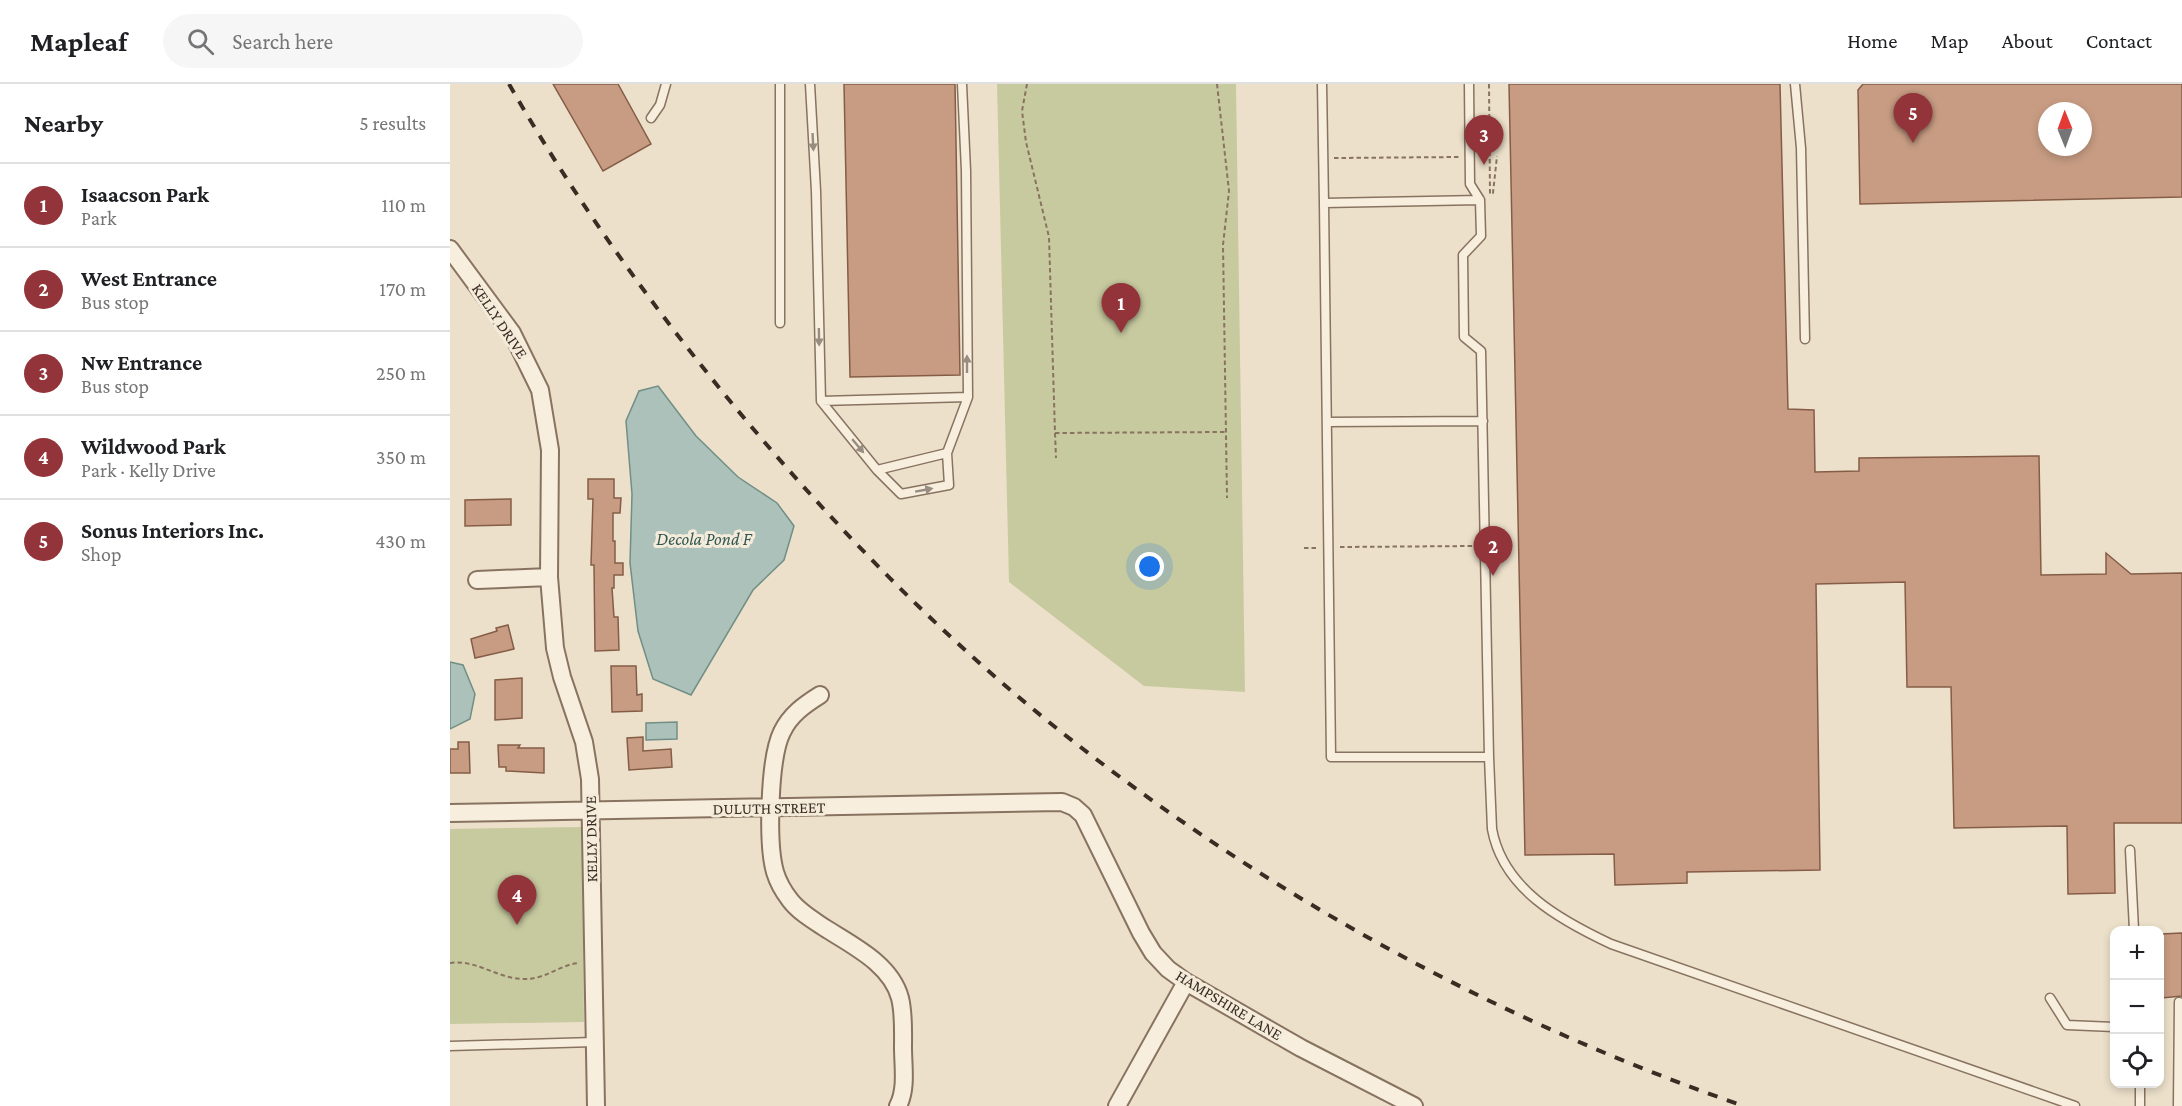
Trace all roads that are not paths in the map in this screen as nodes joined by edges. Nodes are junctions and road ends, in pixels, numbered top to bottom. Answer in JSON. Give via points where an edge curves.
{"nodes":[{"id":1,"x":666,"y":84,"type":"edge"},
{"id":2,"x":780,"y":84,"type":"edge"},
{"id":3,"x":810,"y":84,"type":"edge"},
{"id":4,"x":962,"y":84,"type":"edge"},
{"id":5,"x":1322,"y":84,"type":"edge"},
{"id":6,"x":1469,"y":84,"type":"edge"},
{"id":7,"x":1795,"y":84,"type":"edge"},
{"id":8,"x":651,"y":118,"type":"dead end"},
{"id":9,"x":1480,"y":200,"type":"junction"},
{"id":10,"x":1324,"y":203,"type":"junction"},
{"id":11,"x":451,"y":253,"type":"edge"},
{"id":12,"x":780,"y":323,"type":"dead end"},
{"id":13,"x":1805,"y":339,"type":"dead end"},
{"id":14,"x":968,"y":397,"type":"junction"},
{"id":15,"x":821,"y":401,"type":"junction"},
{"id":16,"x":1483,"y":421,"type":"junction"},
{"id":17,"x":1327,"y":422,"type":"junction"},
{"id":18,"x":948,"y":453,"type":"junction"},
{"id":19,"x":877,"y":470,"type":"junction"},
{"id":20,"x":549,"y":577,"type":"junction"},
{"id":21,"x":477,"y":580,"type":"dead end"},
{"id":22,"x":820,"y":695,"type":"dead end"},
{"id":23,"x":1489,"y":757,"type":"junction"},
{"id":24,"x":771,"y":808,"type":"junction"},
{"id":25,"x":591,"y":810,"type":"junction"},
{"id":26,"x":450,"y":813,"type":"edge"},
{"id":27,"x":1083,"y":815,"type":"joint"},
{"id":28,"x":2130,"y":850,"type":"dead end"},
{"id":29,"x":2134,"y":926,"type":"edge"},
{"id":30,"x":1186,"y":982,"type":"junction"},
{"id":31,"x":2050,"y":998,"type":"dead end"},
{"id":32,"x":2179,"y":1002,"type":"dead end"},
{"id":33,"x":2110,"y":1027,"type":"edge"},
{"id":34,"x":594,"y":1042,"type":"junction"},
{"id":35,"x":450,"y":1046,"type":"edge"},
{"id":36,"x":2140,"y":1088,"type":"edge"},
{"id":37,"x":596,"y":1106,"type":"edge"},
{"id":38,"x":898,"y":1106,"type":"edge"},
{"id":39,"x":1117,"y":1106,"type":"edge"},
{"id":40,"x":1414,"y":1106,"type":"edge"},
{"id":41,"x":2074,"y":1106,"type":"edge"},
{"id":42,"x":2140,"y":1106,"type":"edge"},
{"id":43,"x":2178,"y":1106,"type":"edge"}],
"edges":[{"from":1,"to":8,"type":"lane"},
{"from":2,"to":12,"type":"lane"},
{"from":3,"to":15,"type":"lane","one_way":true},
{"from":14,"to":4,"type":"lane","one_way":true},
{"from":5,"to":10,"type":"lane"},
{"from":6,"to":9,"type":"lane","via":[[1470,184]]},
{"from":7,"to":13,"type":"lane","via":[[1801,148]]},
{"from":9,"to":10,"type":"lane"},
{"from":9,"to":16,"type":"lane","via":[[1481,236],[1463,255],[1464,337],[1481,351]]},
{"from":10,"to":17,"type":"lane"},
{"from":11,"to":20,"type":"street","name":"KELLY DRIVE","via":[[512,333],[540,390],[549,450]]},
{"from":14,"to":15,"type":"lane"},
{"from":14,"to":18,"type":"lane"},
{"from":15,"to":19,"type":"lane","one_way":true},
{"from":16,"to":17,"type":"lane"},
{"from":16,"to":23,"type":"lane"},
{"from":17,"to":23,"type":"lane","via":[[1331,756]]},
{"from":18,"to":19,"type":"lane"},
{"from":19,"to":18,"type":"lane","one_way":true,"via":[[901,494],[949,485]]},
{"from":20,"to":21,"type":"street"},
{"from":20,"to":25,"type":"street","name":"KELLY DRIVE","via":[[555,648],[584,742]]},
{"from":22,"to":24,"type":"street","via":[[798,709],[782,732],[773,758]]},
{"from":23,"to":41,"type":"lane","via":[[1492,829],[1499,852],[1524,889],[1564,921],[1611,944]]},
{"from":24,"to":25,"type":"street","name":"DULUTH STREET"},
{"from":24,"to":27,"type":"street","name":"DULUTH STREET","via":[[1062,802]]},
{"from":24,"to":38,"type":"street","via":[[772,854],[782,888],[804,914],[884,970],[900,997],[904,1088]]},
{"from":25,"to":26,"type":"street","name":"DULUTH STREET"},
{"from":25,"to":34,"type":"street","name":"KELLY DRIVE"},
{"from":27,"to":30,"type":"street","name":"HAMPSHIRE LANE","via":[[1140,933],[1168,969]]},
{"from":28,"to":29,"type":"lane"},
{"from":30,"to":39,"type":"street"},
{"from":30,"to":40,"type":"street","name":"HAMPSHIRE LANE","via":[[1301,1048]]},
{"from":31,"to":33,"type":"lane","via":[[2067,1025]]},
{"from":32,"to":43,"type":"lane"},
{"from":34,"to":35,"type":"lane"},
{"from":34,"to":37,"type":"street","name":"KELLY DRIVE"},
{"from":36,"to":42,"type":"lane"}]}
